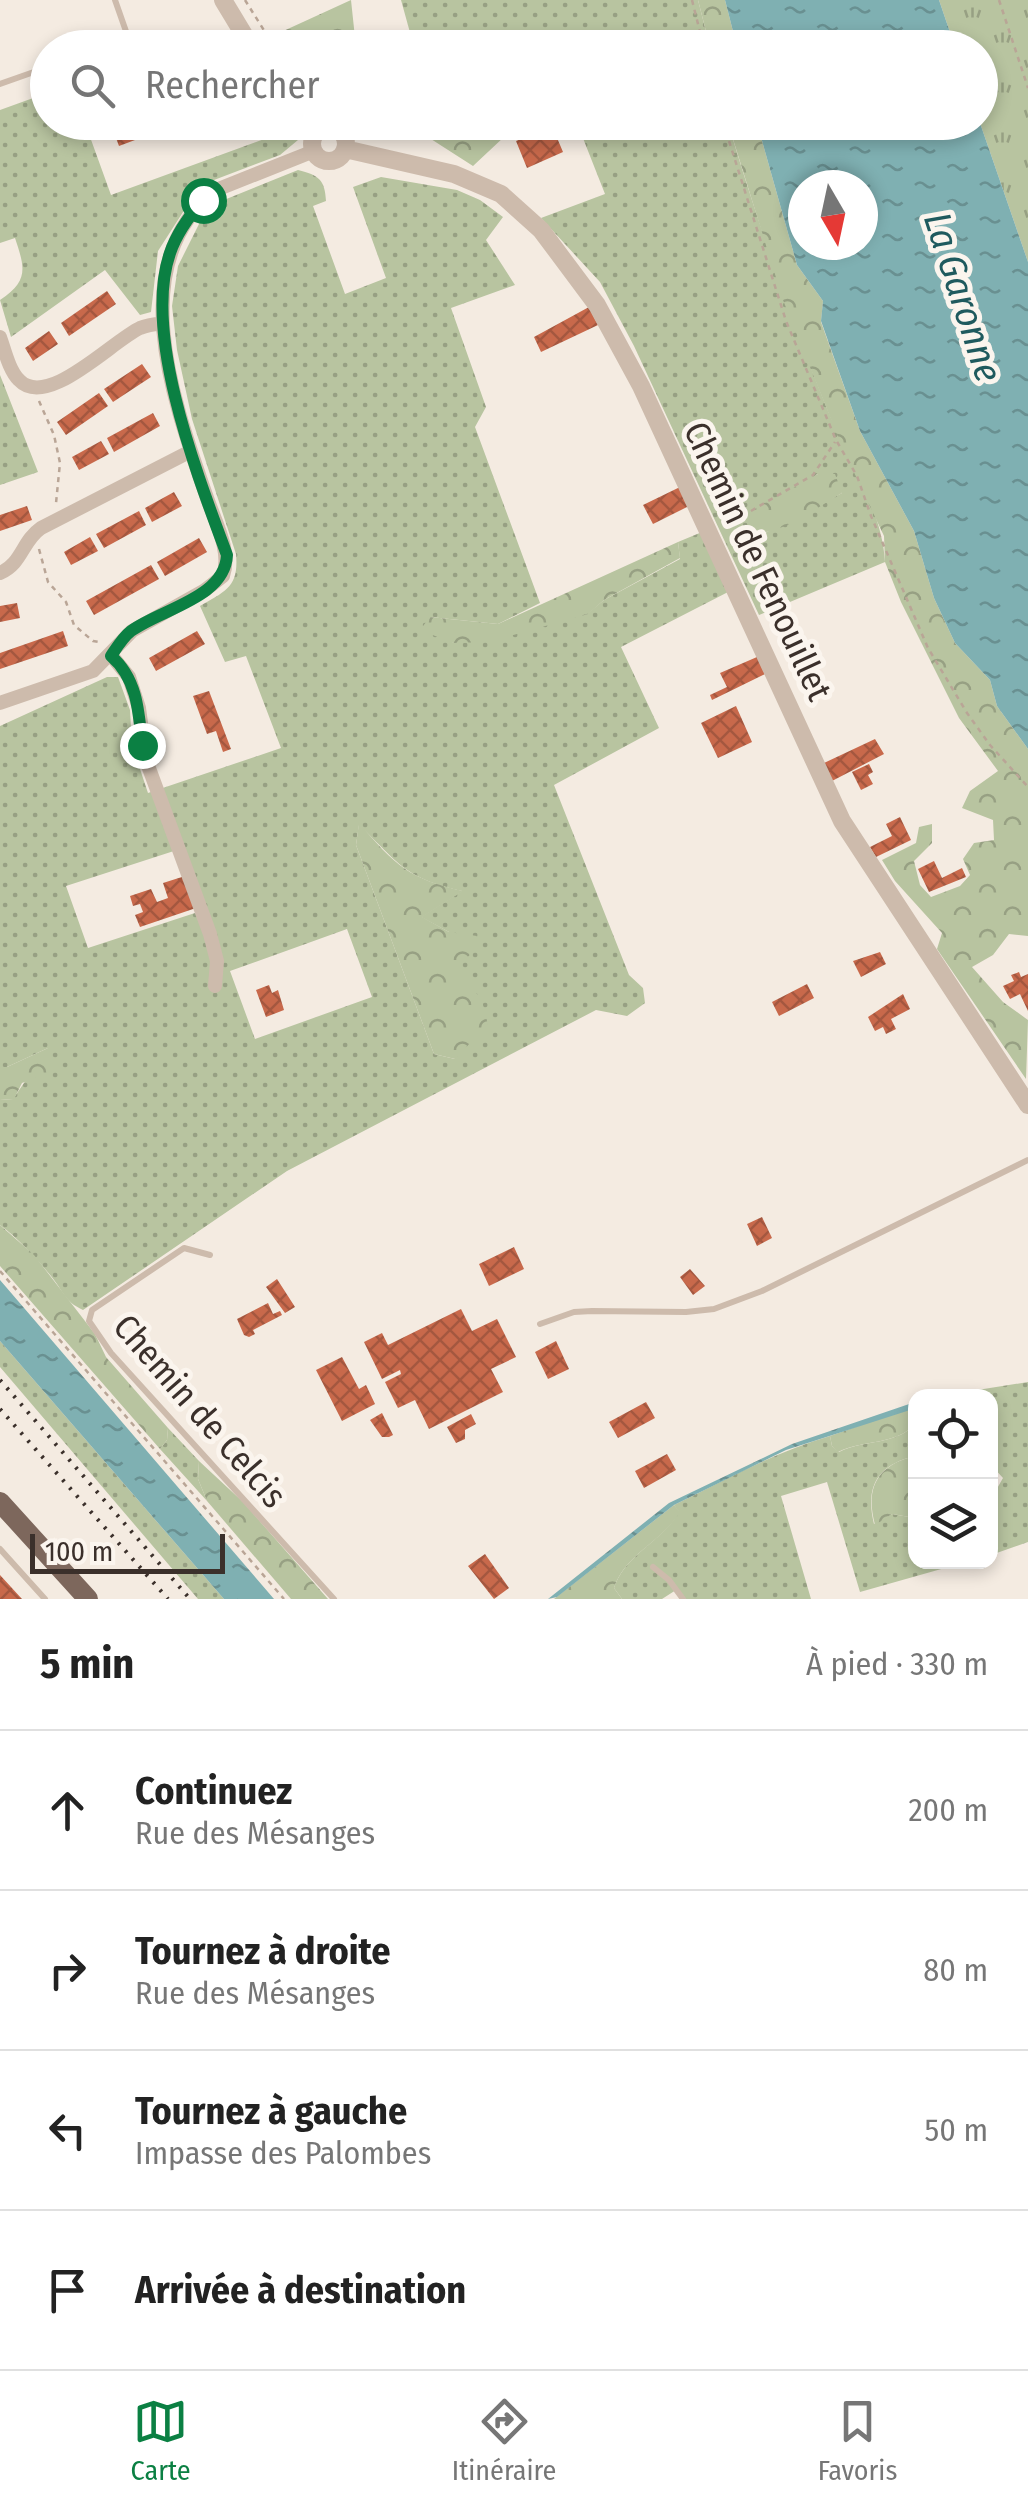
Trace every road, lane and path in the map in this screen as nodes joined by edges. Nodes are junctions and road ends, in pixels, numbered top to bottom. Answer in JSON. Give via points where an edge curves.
{"nodes":[{"id":1,"x":115,"y":0,"type":"edge"},
{"id":2,"x":223,"y":0,"type":"edge"},
{"id":3,"x":245,"y":0,"type":"edge"},
{"id":4,"x":692,"y":0,"type":"edge"},
{"id":5,"x":998,"y":0,"type":"edge"},
{"id":6,"x":126,"y":30,"type":"edge"},
{"id":7,"x":241,"y":30,"type":"edge"},
{"id":8,"x":264,"y":30,"type":"edge"},
{"id":9,"x":700,"y":30,"type":"edge"},
{"id":10,"x":30,"y":73,"type":"edge"},
{"id":11,"x":0,"y":84,"type":"edge"},
{"id":12,"x":1028,"y":88,"type":"edge"},
{"id":13,"x":312,"y":140,"type":"edge"},
{"id":14,"x":342,"y":140,"type":"edge"},
{"id":15,"x":358,"y":140,"type":"edge"},
{"id":16,"x":728,"y":140,"type":"edge"},
{"id":17,"x":314,"y":152,"type":"junction"},
{"id":18,"x":163,"y":324,"type":"junction"},
{"id":19,"x":0,"y":337,"type":"edge"},
{"id":20,"x":36,"y":390,"type":"junction"},
{"id":21,"x":836,"y":440,"type":"junction"},
{"id":22,"x":191,"y":451,"type":"junction"},
{"id":23,"x":63,"y":515,"type":"junction"},
{"id":24,"x":710,"y":532,"type":"junction"},
{"id":25,"x":33,"y":533,"type":"junction"},
{"id":26,"x":0,"y":573,"type":"edge"},
{"id":27,"x":113,"y":652,"type":"junction"},
{"id":28,"x":0,"y":703,"type":"edge"},
{"id":29,"x":1028,"y":786,"type":"edge"},
{"id":30,"x":215,"y":986,"type":"dead end"},
{"id":31,"x":1028,"y":1105,"type":"edge"},
{"id":32,"x":1028,"y":1160,"type":"edge"},
{"id":33,"x":210,"y":1255,"type":"dead end"},
{"id":34,"x":0,"y":1271,"type":"edge"},
{"id":35,"x":540,"y":1324,"type":"dead end"},
{"id":36,"x":0,"y":1502,"type":"edge"},
{"id":37,"x":0,"y":1549,"type":"edge"},
{"id":38,"x":653,"y":1567,"type":"dead end"},
{"id":39,"x":45,"y":1599,"type":"edge"},
{"id":40,"x":88,"y":1599,"type":"edge"},
{"id":41,"x":284,"y":1599,"type":"edge"},
{"id":42,"x":334,"y":1599,"type":"edge"},
{"id":43,"x":683,"y":1599,"type":"edge"}],
"edges":[{"from":1,"to":6,"type":"lane"},
{"from":2,"to":7,"type":"street"},
{"from":3,"to":8,"type":"path"},
{"from":4,"to":9,"type":"path"},
{"from":5,"to":12,"type":"path"},
{"from":10,"to":11,"type":"lane"},
{"from":13,"to":17,"type":"street","name":"Chemin de Fenouillet"},
{"from":14,"to":17,"type":"street","name":"Chemin de Fenouillet","via":[[334,160]]},
{"from":15,"to":24,"type":"street","name":"Chemin de Fenouillet","via":[[478,182],[540,230],[597,304]]},
{"from":16,"to":21,"type":"path","via":[[786,320]]},
{"from":17,"to":18,"type":"street","via":[[203,200],[171,249]]},
{"from":18,"to":20,"type":"street","via":[[142,326],[58,383]]},
{"from":18,"to":22,"type":"street"},
{"from":19,"to":20,"type":"street","via":[[16,378]]},
{"from":20,"to":23,"type":"path","via":[[54,435],[60,463],[56,504]]},
{"from":21,"to":24,"type":"path","via":[[813,475]]},
{"from":21,"to":29,"type":"path","via":[[928,648],[978,729]]},
{"from":22,"to":23,"type":"street"},
{"from":22,"to":27,"type":"street","via":[[227,555],[223,576],[132,630]]},
{"from":23,"to":25,"type":"street"},
{"from":24,"to":31,"type":"street","name":"Chemin de Fenouillet","via":[[842,821]]},
{"from":25,"to":26,"type":"street","via":[[16,564]]},
{"from":25,"to":27,"type":"path","via":[[48,582],[66,602],[74,625]]},
{"from":27,"to":28,"type":"street","via":[[93,671]]},
{"from":27,"to":30,"type":"street","via":[[129,677],[146,760],[210,934]]},
{"from":32,"to":35,"type":"lane","via":[[762,1292],[714,1309],[574,1312]]},
{"from":33,"to":42,"type":"lane","name":"Chemin de Celcis","via":[[184,1248],[92,1310],[88,1321]]},
{"from":34,"to":41,"type":"path"},
{"from":36,"to":40,"type":"main road"},
{"from":37,"to":39,"type":"lane"},
{"from":38,"to":43,"type":"lane"}]}
